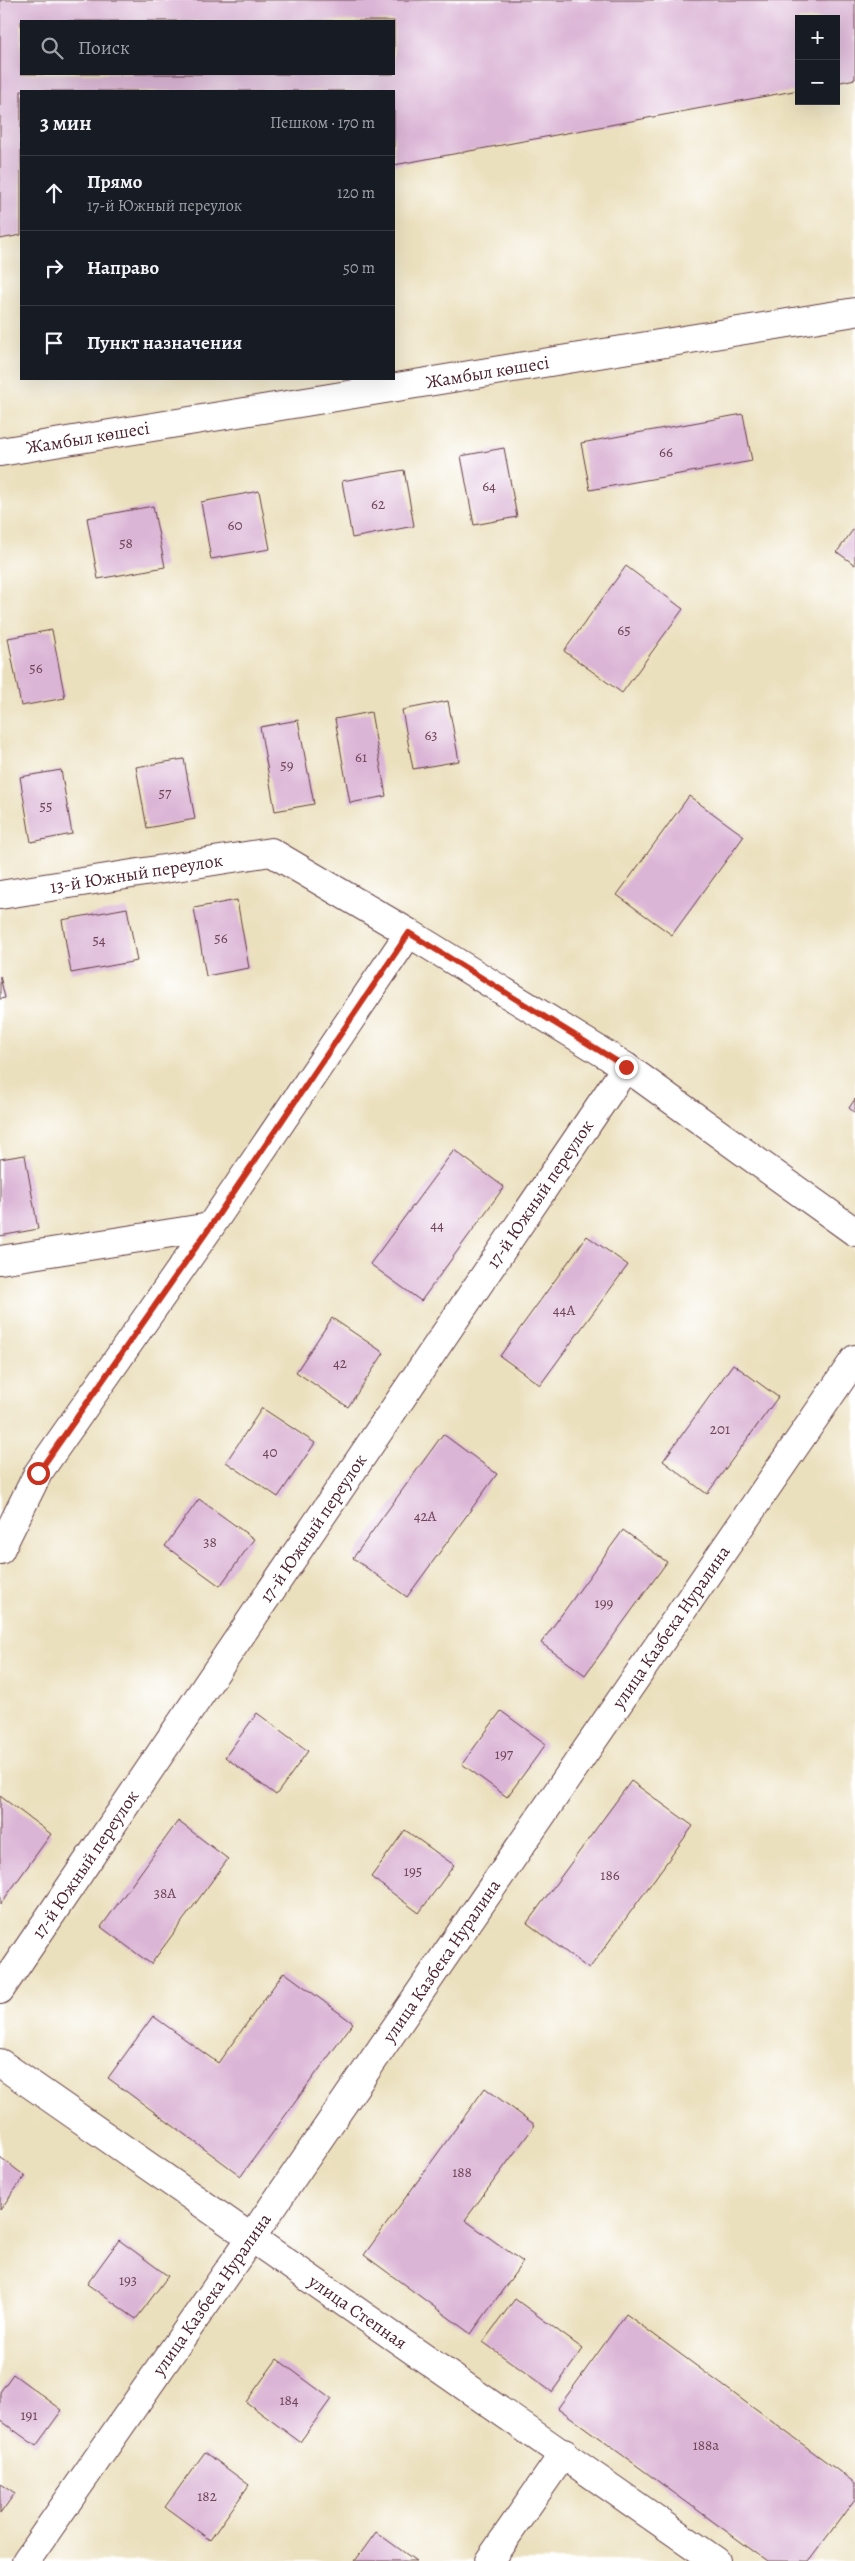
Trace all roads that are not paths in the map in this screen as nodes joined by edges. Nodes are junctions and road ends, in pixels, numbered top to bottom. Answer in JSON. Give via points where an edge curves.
{"nodes":[{"id":1,"x":855,"y":312,"type":"edge"},
{"id":2,"x":0,"y":452,"type":"edge"},
{"id":3,"x":0,"y":895,"type":"edge"},
{"id":4,"x":409,"y":933,"type":"junction"},
{"id":5,"x":626,"y":1067,"type":"junction"},
{"id":6,"x":210,"y":1227,"type":"junction"},
{"id":7,"x":855,"y":1232,"type":"edge"},
{"id":8,"x":0,"y":1260,"type":"edge"},
{"id":9,"x":855,"y":1359,"type":"edge"},
{"id":10,"x":0,"y":1550,"type":"edge"},
{"id":11,"x":0,"y":1990,"type":"edge"},
{"id":12,"x":0,"y":2063,"type":"edge"},
{"id":13,"x":251,"y":2238,"type":"junction"},
{"id":14,"x":564,"y":2453,"type":"junction"},
{"id":15,"x":26,"y":2561,"type":"edge"},
{"id":16,"x":489,"y":2561,"type":"edge"},
{"id":17,"x":716,"y":2561,"type":"edge"}],
"edges":[{"from":1,"to":2,"type":"street","name":"Жамбыл көшесі"},
{"from":3,"to":4,"type":"street","name":"13-й Южный переулок","via":[[271,852]]},
{"from":4,"to":5,"type":"street"},
{"from":4,"to":6,"type":"street"},
{"from":5,"to":7,"type":"street"},
{"from":5,"to":11,"type":"street","name":"17-й Южный переулок"},
{"from":6,"to":8,"type":"street"},
{"from":6,"to":10,"type":"street","via":[[38,1473]]},
{"from":9,"to":13,"type":"street","name":"улица Казбека Нуралина"},
{"from":12,"to":13,"type":"street","name":"улица Степная"},
{"from":13,"to":14,"type":"street","name":"улица Степная"},
{"from":13,"to":15,"type":"street","name":"улица Казбека Нуралина"},
{"from":14,"to":16,"type":"street"},
{"from":14,"to":17,"type":"street","name":"улица Степная"}]}
